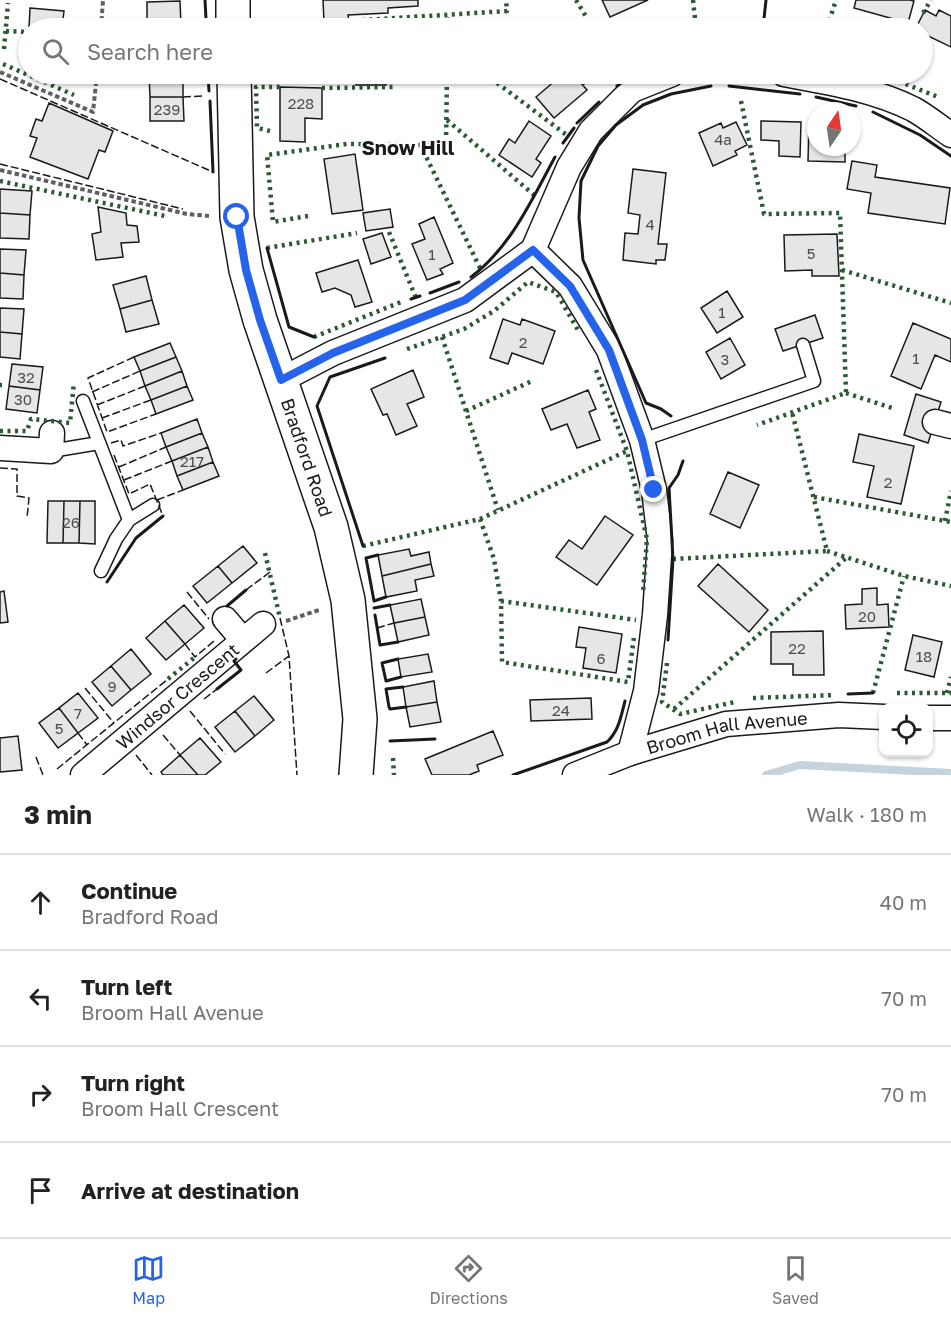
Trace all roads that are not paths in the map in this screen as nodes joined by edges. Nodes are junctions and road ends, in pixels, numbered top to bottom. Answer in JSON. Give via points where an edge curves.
{"nodes":[{"id":1,"x":232,"y":0,"type":"edge"},
{"id":2,"x":233,"y":18,"type":"edge"},
{"id":3,"x":234,"y":84,"type":"edge"},
{"id":4,"x":647,"y":84,"type":"edge"},
{"id":5,"x":838,"y":84,"type":"edge"},
{"id":6,"x":951,"y":135,"type":"edge"},
{"id":7,"x":533,"y":250,"type":"junction"},
{"id":8,"x":803,"y":345,"type":"dead end"},
{"id":9,"x":281,"y":380,"type":"junction"},
{"id":10,"x":83,"y":401,"type":"dead end"},
{"id":11,"x":642,"y":440,"type":"junction"},
{"id":12,"x":51,"y":442,"type":"joint"},
{"id":13,"x":99,"y":443,"type":"junction"},
{"id":14,"x":0,"y":448,"type":"edge"},
{"id":15,"x":153,"y":505,"type":"dead end"},
{"id":16,"x":129,"y":520,"type":"junction"},
{"id":17,"x":101,"y":571,"type":"dead end"},
{"id":18,"x":225,"y":620,"type":"dead end"},
{"id":19,"x":263,"y":624,"type":"road end"},
{"id":20,"x":243,"y":640,"type":"junction"},
{"id":21,"x":879,"y":717,"type":"edge"},
{"id":22,"x":933,"y":718,"type":"edge"},
{"id":23,"x":951,"y":718,"type":"edge"},
{"id":24,"x":630,"y":753,"type":"junction"},
{"id":25,"x":83,"y":775,"type":"edge"},
{"id":26,"x":356,"y":775,"type":"edge"},
{"id":27,"x":575,"y":775,"type":"edge"}],
"edges":[{"from":1,"to":2,"type":"street"},
{"from":3,"to":9,"type":"street","name":"Bradford Road","via":[[237,217],[246,270]]},
{"from":4,"to":7,"type":"street","via":[[632,90],[591,131],[569,167]]},
{"from":5,"to":6,"type":"street","via":[[913,110]]},
{"from":7,"to":9,"type":"street","via":[[465,300],[333,353]]},
{"from":7,"to":11,"type":"street","via":[[570,286],[609,350]]},
{"from":8,"to":11,"type":"lane","via":[[814,381]]},
{"from":9,"to":26,"type":"street","name":"Bradford Road","via":[[331,527],[348,600],[360,719]]},
{"from":10,"to":13,"type":"lane"},
{"from":11,"to":24,"type":"street","via":[[654,490],[660,541],[646,691]]},
{"from":12,"to":13,"type":"lane"},
{"from":12,"to":14,"type":"street"},
{"from":13,"to":16,"type":"lane"},
{"from":15,"to":16,"type":"lane"},
{"from":16,"to":17,"type":"lane"},
{"from":18,"to":20,"type":"street","name":"Windsor Crescent"},
{"from":19,"to":20,"type":"street","name":"Windsor Crescent"},
{"from":20,"to":25,"type":"street","name":"Windsor Crescent"},
{"from":21,"to":24,"type":"street","name":"Broom Hall Avenue","via":[[839,715],[726,724]]},
{"from":22,"to":23,"type":"street"},
{"from":24,"to":27,"type":"street","name":"Broom Hall Avenue"}]}
